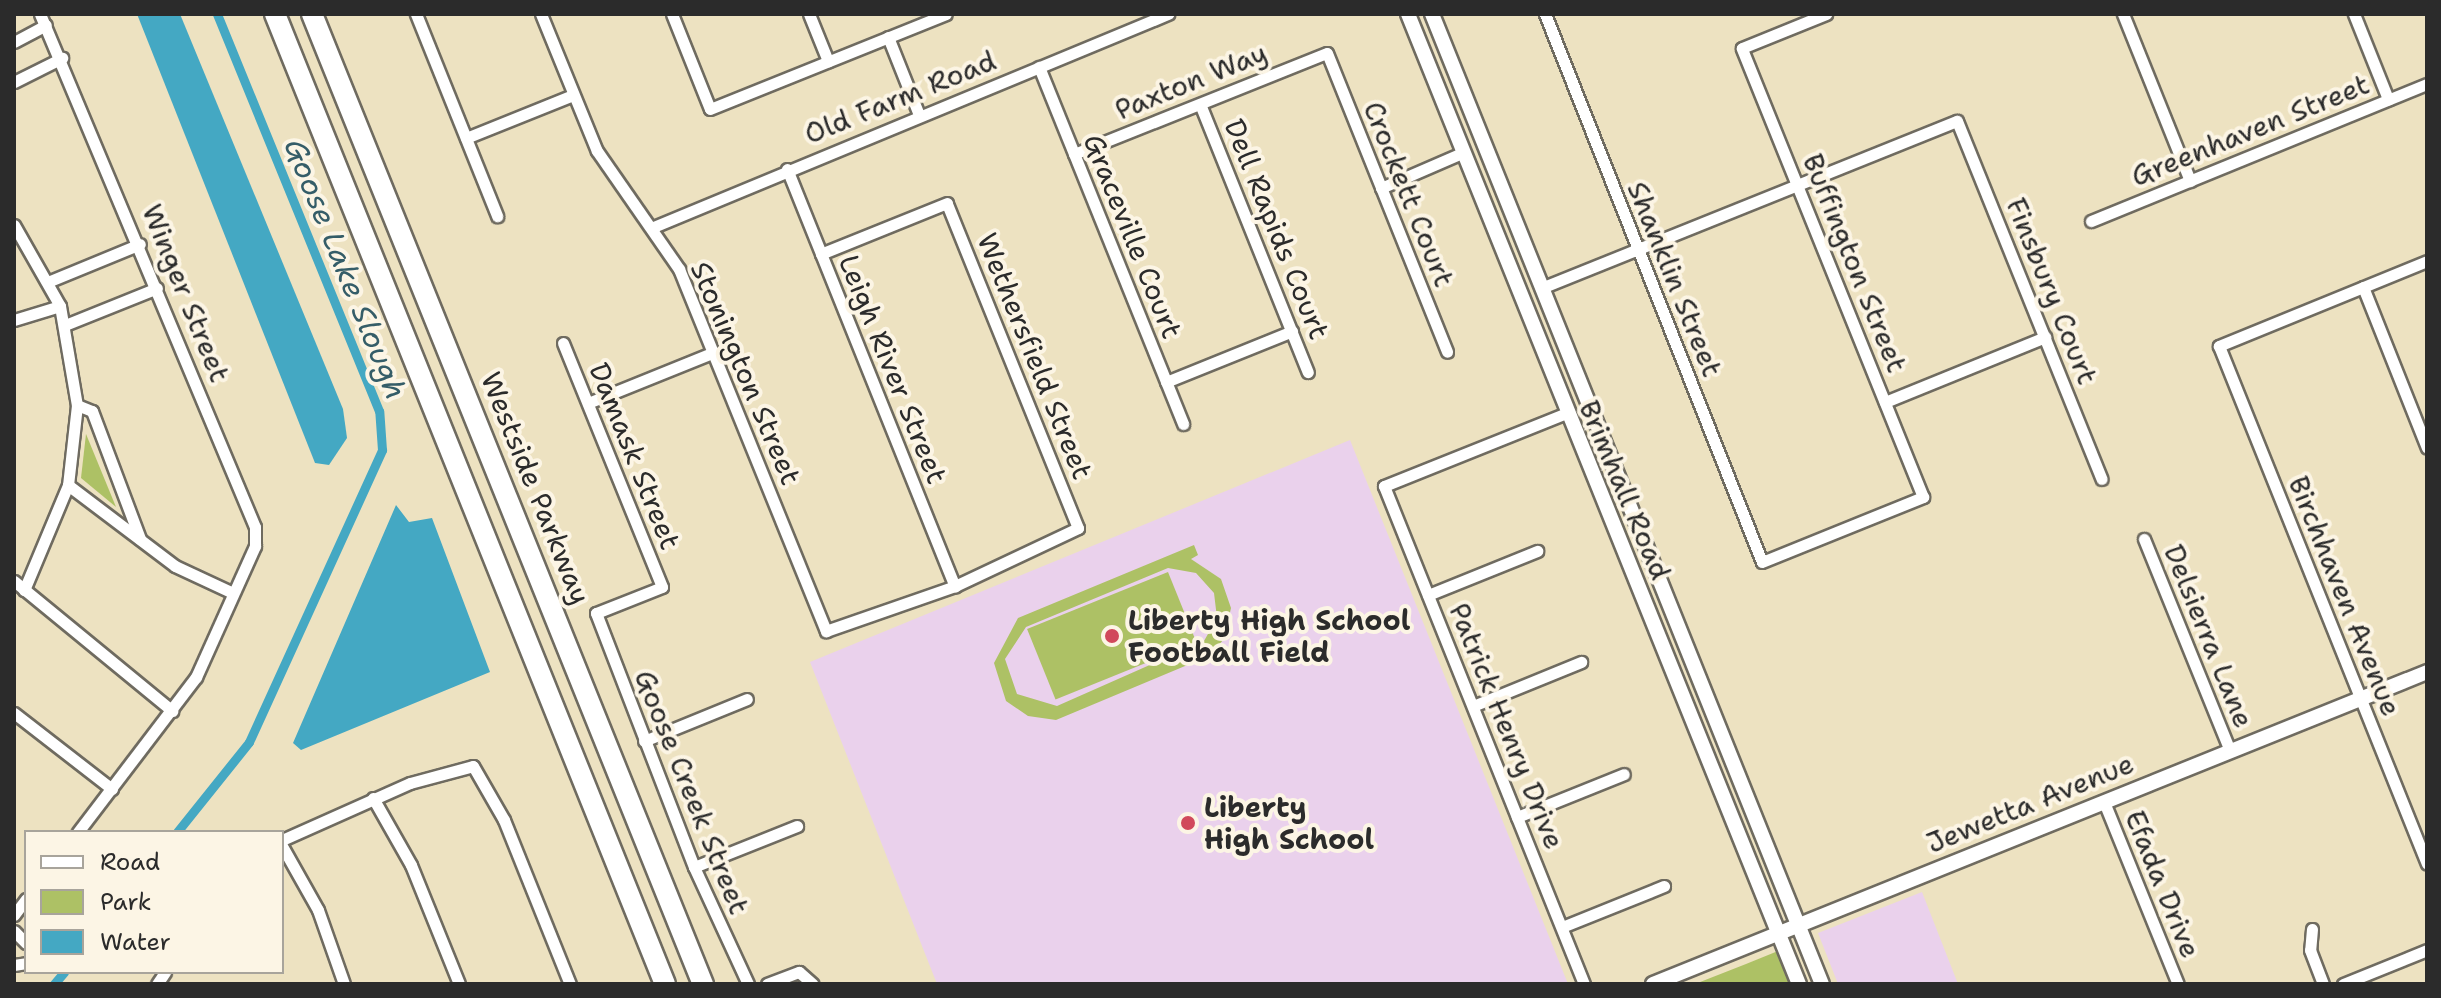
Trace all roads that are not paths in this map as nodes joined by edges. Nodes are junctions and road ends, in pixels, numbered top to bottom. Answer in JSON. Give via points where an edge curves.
{"nodes":[{"id":1,"x":264,"y":14,"type":"edge"},
{"id":2,"x":275,"y":14,"type":"edge"},
{"id":3,"x":312,"y":14,"type":"edge"},
{"id":4,"x":324,"y":14,"type":"edge"},
{"id":5,"x":416,"y":14,"type":"edge"},
{"id":6,"x":541,"y":14,"type":"edge"},
{"id":7,"x":672,"y":14,"type":"edge"},
{"id":8,"x":809,"y":14,"type":"edge"},
{"id":9,"x":946,"y":14,"type":"edge"},
{"id":10,"x":1168,"y":14,"type":"edge"},
{"id":11,"x":1408,"y":14,"type":"edge"},
{"id":12,"x":1432,"y":14,"type":"edge"},
{"id":13,"x":1545,"y":14,"type":"edge"},
{"id":14,"x":1826,"y":14,"type":"edge"},
{"id":15,"x":2123,"y":14,"type":"edge"},
{"id":16,"x":2354,"y":14,"type":"edge"},
{"id":17,"x":43,"y":20,"type":"edge"},
{"id":18,"x":888,"y":37,"type":"junction"},
{"id":19,"x":14,"y":42,"type":"edge"},
{"id":20,"x":1327,"y":53,"type":"joint"},
{"id":21,"x":62,"y":58,"type":"junction"},
{"id":22,"x":828,"y":61,"type":"junction"},
{"id":23,"x":1039,"y":67,"type":"junction"},
{"id":24,"x":14,"y":82,"type":"edge"},
{"id":25,"x":2427,"y":84,"type":"edge"},
{"id":26,"x":573,"y":95,"type":"junction"},
{"id":27,"x":2388,"y":99,"type":"junction"},
{"id":28,"x":1200,"y":104,"type":"junction"},
{"id":29,"x":919,"y":115,"type":"junction"},
{"id":30,"x":466,"y":138,"type":"junction"},
{"id":31,"x":1464,"y":152,"type":"junction"},
{"id":32,"x":1074,"y":154,"type":"junction"},
{"id":33,"x":331,"y":160,"type":"junction"},
{"id":34,"x":787,"y":169,"type":"junction"},
{"id":35,"x":2190,"y":181,"type":"junction"},
{"id":36,"x":1797,"y":185,"type":"junction"},
{"id":37,"x":1381,"y":188,"type":"junction"},
{"id":38,"x":390,"y":195,"type":"junction"},
{"id":39,"x":1482,"y":198,"type":"junction"},
{"id":40,"x":497,"y":216,"type":"dead end"},
{"id":41,"x":2091,"y":221,"type":"dead end"},
{"id":42,"x":14,"y":225,"type":"edge"},
{"id":43,"x":651,"y":228,"type":"junction"},
{"id":44,"x":140,"y":244,"type":"junction"},
{"id":45,"x":1637,"y":250,"type":"junction"},
{"id":46,"x":821,"y":254,"type":"junction"},
{"id":47,"x":2427,"y":261,"type":"edge"},
{"id":48,"x":50,"y":281,"type":"junction"},
{"id":49,"x":2363,"y":287,"type":"junction"},
{"id":50,"x":157,"y":288,"type":"junction"},
{"id":51,"x":1541,"y":288,"type":"junction"},
{"id":52,"x":60,"y":306,"type":"junction"},
{"id":53,"x":14,"y":320,"type":"edge"},
{"id":54,"x":65,"y":325,"type":"junction"},
{"id":55,"x":1292,"y":331,"type":"junction"},
{"id":56,"x":2045,"y":337,"type":"junction"},
{"id":57,"x":563,"y":343,"type":"dead end"},
{"id":58,"x":714,"y":352,"type":"junction"},
{"id":59,"x":1447,"y":352,"type":"dead end"},
{"id":60,"x":1308,"y":372,"type":"dead end"},
{"id":61,"x":1166,"y":382,"type":"junction"},
{"id":62,"x":1885,"y":402,"type":"junction"},
{"id":63,"x":588,"y":403,"type":"junction"},
{"id":64,"x":77,"y":405,"type":"junction"},
{"id":65,"x":1564,"y":414,"type":"junction"},
{"id":66,"x":1183,"y":424,"type":"dead end"},
{"id":67,"x":2427,"y":448,"type":"edge"},
{"id":68,"x":2102,"y":479,"type":"dead end"},
{"id":69,"x":68,"y":485,"type":"junction"},
{"id":70,"x":1923,"y":497,"type":"joint"},
{"id":71,"x":2144,"y":539,"type":"dead end"},
{"id":72,"x":140,"y":540,"type":"junction"},
{"id":73,"x":1537,"y":551,"type":"dead end"},
{"id":74,"x":14,"y":581,"type":"edge"},
{"id":75,"x":955,"y":586,"type":"junction"},
{"id":76,"x":24,"y":590,"type":"junction"},
{"id":77,"x":233,"y":593,"type":"junction"},
{"id":78,"x":1428,"y":595,"type":"junction"},
{"id":79,"x":596,"y":613,"type":"joint"},
{"id":80,"x":1581,"y":662,"type":"dead end"},
{"id":81,"x":2427,"y":672,"type":"edge"},
{"id":82,"x":747,"y":699,"type":"dead end"},
{"id":83,"x":2361,"y":699,"type":"junction"},
{"id":84,"x":1473,"y":706,"type":"junction"},
{"id":85,"x":172,"y":711,"type":"junction"},
{"id":86,"x":14,"y":713,"type":"edge"},
{"id":87,"x":644,"y":741,"type":"junction"},
{"id":88,"x":2230,"y":751,"type":"junction"},
{"id":89,"x":1624,"y":774,"type":"dead end"},
{"id":90,"x":112,"y":789,"type":"junction"},
{"id":91,"x":373,"y":798,"type":"junction"},
{"id":92,"x":2104,"y":802,"type":"junction"},
{"id":93,"x":1517,"y":817,"type":"junction"},
{"id":94,"x":797,"y":826,"type":"dead end"},
{"id":95,"x":80,"y":830,"type":"edge"},
{"id":96,"x":284,"y":839,"type":"edge"},
{"id":97,"x":2423,"y":845,"type":"edge"},
{"id":98,"x":284,"y":850,"type":"edge"},
{"id":99,"x":2427,"y":864,"type":"edge"},
{"id":100,"x":694,"y":867,"type":"junction"},
{"id":101,"x":1664,"y":886,"type":"dead end"},
{"id":102,"x":1798,"y":923,"type":"junction"},
{"id":103,"x":1562,"y":927,"type":"junction"},
{"id":104,"x":2312,"y":929,"type":"dead end"},
{"id":105,"x":1776,"y":933,"type":"junction"},
{"id":106,"x":2427,"y":950,"type":"edge"},
{"id":107,"x":809,"y":979,"type":"edge"},
{"id":108,"x":344,"y":984,"type":"edge"},
{"id":109,"x":459,"y":984,"type":"edge"},
{"id":110,"x":570,"y":984,"type":"edge"},
{"id":111,"x":665,"y":984,"type":"edge"},
{"id":112,"x":703,"y":984,"type":"edge"},
{"id":113,"x":748,"y":984,"type":"edge"},
{"id":114,"x":767,"y":984,"type":"edge"},
{"id":115,"x":1584,"y":984,"type":"edge"},
{"id":116,"x":1653,"y":984,"type":"edge"},
{"id":117,"x":1799,"y":984,"type":"edge"},
{"id":118,"x":1822,"y":984,"type":"edge"},
{"id":119,"x":2178,"y":984,"type":"edge"},
{"id":120,"x":2323,"y":984,"type":"edge"},
{"id":121,"x":2343,"y":984,"type":"edge"}],
"edges":[{"from":1,"to":33,"type":"highway"},
{"from":2,"to":33,"type":"highway"},
{"from":3,"to":38,"type":"highway","name":"Westside Parkway"},
{"from":4,"to":38,"type":"highway"},
{"from":5,"to":30,"type":"street"},
{"from":6,"to":26,"type":"street","name":"Stonington Street"},
{"from":7,"to":22,"type":"street","via":[[710,109]]},
{"from":8,"to":22,"type":"street"},
{"from":9,"to":18,"type":"street"},
{"from":10,"to":23,"type":"street","name":"Old Farm Road"},
{"from":11,"to":31,"type":"street","name":"Brimhall Road"},
{"from":12,"to":51,"type":"street","name":"Brimhall Road"},
{"from":13,"to":45,"type":"street","name":"Shanklin Street"},
{"from":14,"to":36,"type":"street","name":"Buffington Street","via":[[1742,48]]},
{"from":15,"to":35,"type":"street"},
{"from":16,"to":27,"type":"street"},
{"from":17,"to":19,"type":"street"},
{"from":17,"to":21,"type":"street","name":"Winger Street"},
{"from":18,"to":22,"type":"street"},
{"from":18,"to":29,"type":"street"},
{"from":20,"to":28,"type":"street","name":"Paxton Way"},
{"from":20,"to":37,"type":"street","name":"Crockett Court"},
{"from":21,"to":24,"type":"street"},
{"from":21,"to":44,"type":"street","name":"Winger Street"},
{"from":23,"to":29,"type":"street","name":"Old Farm Road"},
{"from":23,"to":32,"type":"street","name":"Graceville Court"},
{"from":25,"to":27,"type":"street","name":"Greenhaven Street"},
{"from":26,"to":30,"type":"street"},
{"from":26,"to":43,"type":"street","name":"Stonington Street","via":[[597,151]]},
{"from":27,"to":35,"type":"street","name":"Greenhaven Street"},
{"from":28,"to":32,"type":"street","name":"Paxton Way"},
{"from":28,"to":55,"type":"street","name":"Dell Rapids Court"},
{"from":29,"to":34,"type":"street","name":"Old Farm Road"},
{"from":30,"to":40,"type":"street"},
{"from":31,"to":37,"type":"street"},
{"from":31,"to":39,"type":"street","name":"Brimhall Road"},
{"from":32,"to":61,"type":"street","name":"Graceville Court"},
{"from":33,"to":111,"type":"highway"},
{"from":34,"to":43,"type":"street","name":"Old Farm Road"},
{"from":34,"to":46,"type":"street","name":"Leigh River Street"},
{"from":35,"to":41,"type":"street","name":"Greenhaven Street"},
{"from":36,"to":45,"type":"street"},
{"from":36,"to":56,"type":"street","name":"Finsbury Court","via":[[1957,121]]},
{"from":36,"to":62,"type":"street","name":"Buffington Street"},
{"from":37,"to":59,"type":"street","name":"Crockett Court"},
{"from":38,"to":112,"type":"highway","name":"Westside Parkway"},
{"from":39,"to":51,"type":"street","via":[[1502,217],[1523,268]]},
{"from":39,"to":65,"type":"street","name":"Brimhall Road"},
{"from":42,"to":48,"type":"street"},
{"from":43,"to":58,"type":"street","name":"Stonington Street","via":[[679,269]]},
{"from":44,"to":48,"type":"street"},
{"from":44,"to":50,"type":"street","name":"Winger Street"},
{"from":45,"to":51,"type":"street"},
{"from":45,"to":70,"type":"street","name":"Shanklin Street","via":[[1762,562]]},
{"from":46,"to":75,"type":"street","name":"Leigh River Street"},
{"from":46,"to":75,"type":"street","name":"Wethersfield Street","via":[[947,203],[1078,528]]},
{"from":47,"to":49,"type":"street"},
{"from":48,"to":52,"type":"street"},
{"from":49,"to":67,"type":"street"},
{"from":49,"to":83,"type":"street","name":"Birchhaven Avenue","via":[[2219,346]]},
{"from":50,"to":54,"type":"street"},
{"from":50,"to":77,"type":"street","name":"Winger Street","via":[[255,527],[255,546]]},
{"from":51,"to":102,"type":"street","name":"Brimhall Road"},
{"from":52,"to":53,"type":"street"},
{"from":52,"to":54,"type":"street"},
{"from":54,"to":64,"type":"street"},
{"from":55,"to":60,"type":"street","name":"Dell Rapids Court"},
{"from":55,"to":61,"type":"street"},
{"from":56,"to":62,"type":"street"},
{"from":56,"to":68,"type":"street","name":"Finsbury Court"},
{"from":57,"to":63,"type":"street","name":"Damask Street"},
{"from":58,"to":63,"type":"street"},
{"from":58,"to":75,"type":"street","name":"Stonington Street","via":[[826,631]]},
{"from":61,"to":66,"type":"street","name":"Graceville Court"},
{"from":62,"to":70,"type":"street","name":"Buffington Street"},
{"from":63,"to":79,"type":"street","name":"Damask Street","via":[[662,587]]},
{"from":64,"to":69,"type":"street"},
{"from":64,"to":72,"type":"street","via":[[92,411]]},
{"from":65,"to":78,"type":"street","name":"Patrick Henry Drive","via":[[1384,486]]},
{"from":65,"to":105,"type":"street","name":"Brimhall Road"},
{"from":69,"to":72,"type":"street"},
{"from":69,"to":76,"type":"street"},
{"from":71,"to":88,"type":"street","name":"Delsierra Lane"},
{"from":72,"to":77,"type":"street","via":[[175,566]]},
{"from":73,"to":78,"type":"street"},
{"from":74,"to":76,"type":"street"},
{"from":76,"to":85,"type":"street"},
{"from":77,"to":85,"type":"street","name":"Winger Street"},
{"from":78,"to":84,"type":"street","name":"Patrick Henry Drive"},
{"from":79,"to":87,"type":"street","name":"Goose Creek Street"},
{"from":80,"to":84,"type":"street"},
{"from":81,"to":83,"type":"street","name":"Jewetta Avenue"},
{"from":82,"to":87,"type":"street"},
{"from":83,"to":88,"type":"street","name":"Jewetta Avenue"},
{"from":83,"to":97,"type":"street","name":"Birchhaven Avenue"},
{"from":84,"to":93,"type":"street","name":"Patrick Henry Drive"},
{"from":85,"to":90,"type":"street","name":"Winger Street"},
{"from":86,"to":90,"type":"street"},
{"from":87,"to":100,"type":"street","name":"Goose Creek Street"},
{"from":88,"to":92,"type":"street","name":"Jewetta Avenue"},
{"from":89,"to":93,"type":"street"},
{"from":90,"to":95,"type":"street","name":"Winger Street"},
{"from":91,"to":96,"type":"street"},
{"from":91,"to":109,"type":"street","via":[[411,865]]},
{"from":91,"to":110,"type":"street","via":[[473,766],[504,820]]},
{"from":92,"to":102,"type":"street","name":"Jewetta Avenue"},
{"from":92,"to":119,"type":"street","name":"Efada Drive"},
{"from":93,"to":103,"type":"street","name":"Patrick Henry Drive"},
{"from":94,"to":100,"type":"street"},
{"from":97,"to":99,"type":"street","name":"Birchhaven Avenue"},
{"from":98,"to":108,"type":"street","via":[[318,910]]},
{"from":100,"to":113,"type":"street","name":"Goose Creek Street"},
{"from":101,"to":103,"type":"street"},
{"from":102,"to":105,"type":"street","name":"Jewetta Avenue"},
{"from":102,"to":118,"type":"street","name":"Brimhall Road"},
{"from":103,"to":115,"type":"street","name":"Patrick Henry Drive"},
{"from":104,"to":120,"type":"street","via":[[2310,950]]},
{"from":105,"to":116,"type":"street","name":"Jewetta Avenue"},
{"from":105,"to":117,"type":"street","name":"Brimhall Road"},
{"from":106,"to":121,"type":"street"},
{"from":107,"to":114,"type":"street"}]}
